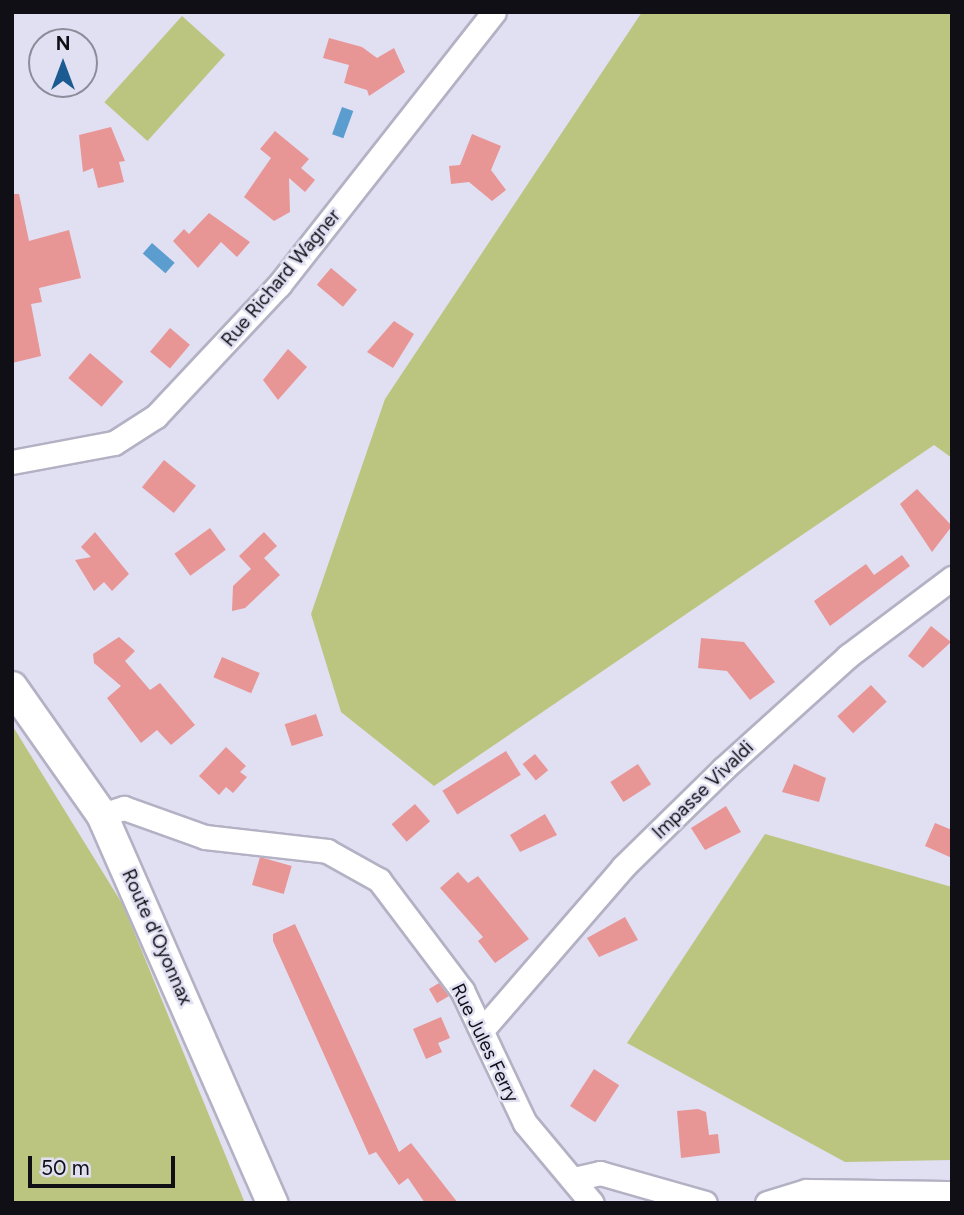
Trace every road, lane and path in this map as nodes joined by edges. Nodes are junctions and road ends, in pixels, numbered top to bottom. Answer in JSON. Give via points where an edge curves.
{"nodes":[{"id":1,"x":494,"y":12,"type":"edge"},
{"id":2,"x":12,"y":462,"type":"edge"},
{"id":3,"x":952,"y":578,"type":"edge"},
{"id":4,"x":12,"y":687,"type":"edge"},
{"id":5,"x":102,"y":815,"type":"junction"},
{"id":6,"x":482,"y":1030,"type":"junction"},
{"id":7,"x":574,"y":1179,"type":"junction"},
{"id":8,"x":952,"y":1193,"type":"edge"},
{"id":9,"x":272,"y":1203,"type":"edge"},
{"id":10,"x":592,"y":1203,"type":"edge"},
{"id":11,"x":705,"y":1203,"type":"edge"},
{"id":12,"x":767,"y":1203,"type":"edge"}],
"edges":[{"from":1,"to":2,"type":"street","name":"Rue Richard Wagner","via":[[279,285],[156,416],[114,443]]},
{"from":3,"to":6,"type":"street","name":"Impasse Vivaldi","via":[[848,656],[723,769],[623,867]]},
{"from":4,"to":5,"type":"main road","name":"Route d'Oyonnax"},
{"from":5,"to":6,"type":"street","name":"Rue Jules Ferry","via":[[124,808],[205,837],[294,845],[353,862],[399,901],[431,943]]},
{"from":5,"to":9,"type":"main road","name":"Route d'Oyonnax"},
{"from":6,"to":7,"type":"street","name":"Rue Jules Ferry","via":[[512,1102]]},
{"from":7,"to":10,"type":"street","name":"Rue Jules Ferry"},
{"from":7,"to":11,"type":"street","via":[[600,1173]]},
{"from":8,"to":12,"type":"street","via":[[806,1191]]}]}
